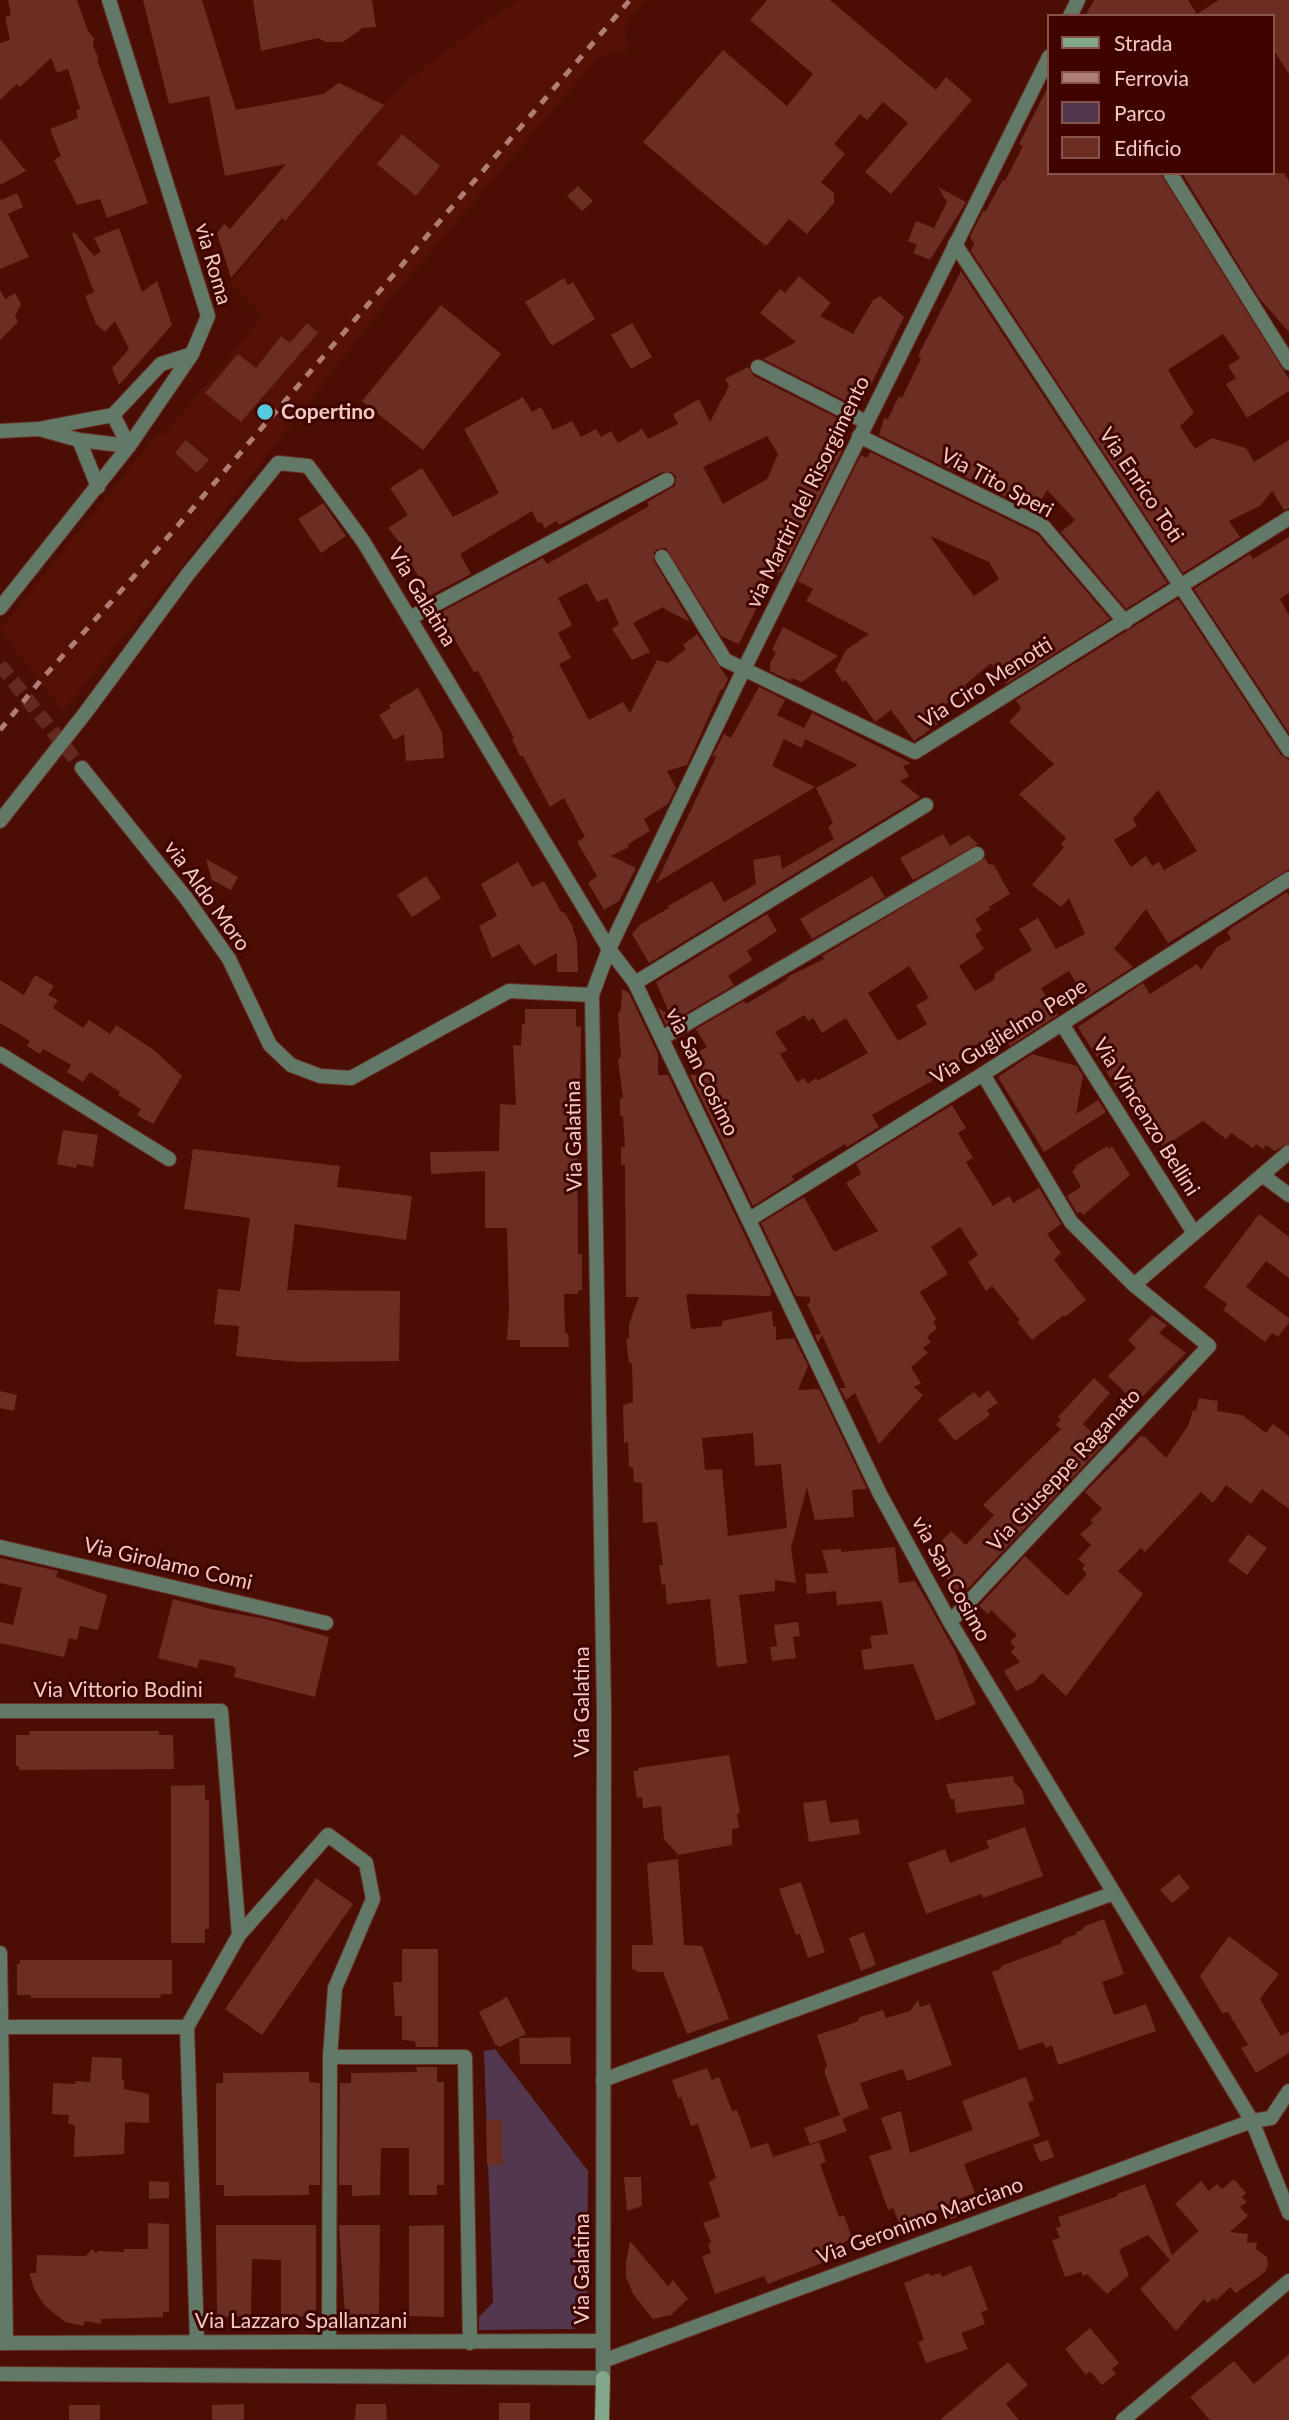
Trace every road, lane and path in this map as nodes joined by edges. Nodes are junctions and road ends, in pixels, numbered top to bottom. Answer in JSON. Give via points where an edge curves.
{"nodes":[{"id":1,"x":109,"y":0,"type":"edge"},
{"id":2,"x":1048,"y":59,"type":"edge"},
{"id":3,"x":1171,"y":175,"type":"edge"},
{"id":4,"x":955,"y":244,"type":"junction"},
{"id":5,"x":192,"y":354,"type":"junction"},
{"id":6,"x":1289,"y":363,"type":"edge"},
{"id":7,"x":758,"y":367,"type":"dead end"},
{"id":8,"x":113,"y":415,"type":"junction"},
{"id":9,"x":866,"y":422,"type":"junction"},
{"id":10,"x":39,"y":429,"type":"junction"},
{"id":11,"x":0,"y":431,"type":"edge"},
{"id":12,"x":859,"y":436,"type":"junction"},
{"id":13,"x":79,"y":440,"type":"junction"},
{"id":14,"x":129,"y":446,"type":"junction"},
{"id":15,"x":667,"y":480,"type":"dead end"},
{"id":16,"x":98,"y":487,"type":"junction"},
{"id":17,"x":1289,"y":518,"type":"edge"},
{"id":18,"x":662,"y":557,"type":"dead end"},
{"id":19,"x":1181,"y":584,"type":"junction"},
{"id":20,"x":0,"y":608,"type":"edge"},
{"id":21,"x":410,"y":618,"type":"junction"},
{"id":22,"x":1125,"y":622,"type":"junction"},
{"id":23,"x":744,"y":669,"type":"junction"},
{"id":24,"x":1289,"y":750,"type":"edge"},
{"id":25,"x":82,"y":768,"type":"tunnel mouth"},
{"id":26,"x":926,"y":805,"type":"dead end"},
{"id":27,"x":0,"y":821,"type":"edge"},
{"id":28,"x":977,"y":854,"type":"dead end"},
{"id":29,"x":1289,"y":879,"type":"edge"},
{"id":30,"x":610,"y":949,"type":"junction"},
{"id":31,"x":635,"y":983,"type":"junction"},
{"id":32,"x":592,"y":995,"type":"junction"},
{"id":33,"x":1062,"y":1024,"type":"junction"},
{"id":34,"x":662,"y":1038,"type":"junction"},
{"id":35,"x":0,"y":1054,"type":"edge"},
{"id":36,"x":982,"y":1074,"type":"junction"},
{"id":37,"x":1289,"y":1152,"type":"edge"},
{"id":38,"x":170,"y":1160,"type":"dead end"},
{"id":39,"x":1262,"y":1175,"type":"junction"},
{"id":40,"x":1289,"y":1195,"type":"edge"},
{"id":41,"x":750,"y":1219,"type":"junction"},
{"id":42,"x":1194,"y":1233,"type":"junction"},
{"id":43,"x":1134,"y":1285,"type":"junction"},
{"id":44,"x":0,"y":1547,"type":"edge"},
{"id":45,"x":950,"y":1622,"type":"junction"},
{"id":46,"x":326,"y":1623,"type":"dead end"},
{"id":47,"x":0,"y":1712,"type":"edge"},
{"id":48,"x":1114,"y":1893,"type":"junction"},
{"id":49,"x":239,"y":1935,"type":"junction"},
{"id":50,"x":0,"y":1954,"type":"edge"},
{"id":51,"x":1,"y":2027,"type":"edge"},
{"id":52,"x":187,"y":2027,"type":"junction"},
{"id":53,"x":330,"y":2057,"type":"junction"},
{"id":54,"x":603,"y":2080,"type":"junction"},
{"id":55,"x":1289,"y":2091,"type":"edge"},
{"id":56,"x":1252,"y":2121,"type":"junction"},
{"id":57,"x":1289,"y":2213,"type":"edge"},
{"id":58,"x":1289,"y":2281,"type":"edge"},
{"id":59,"x":603,"y":2341,"type":"junction"},
{"id":60,"x":197,"y":2342,"type":"junction"},
{"id":61,"x":329,"y":2342,"type":"junction"},
{"id":62,"x":3,"y":2343,"type":"edge"},
{"id":63,"x":470,"y":2343,"type":"junction"},
{"id":64,"x":603,"y":2361,"type":"junction"},
{"id":65,"x":0,"y":2374,"type":"edge"},
{"id":66,"x":603,"y":2378,"type":"junction"},
{"id":67,"x":603,"y":2420,"type":"edge"},
{"id":68,"x":1124,"y":2420,"type":"edge"}],
"edges":[{"from":1,"to":5,"type":"street","name":"via Roma","via":[[208,316]]},
{"from":2,"to":4,"type":"street","name":"via Martiri del Risorgimento"},
{"from":3,"to":6,"type":"street"},
{"from":4,"to":9,"type":"street","name":"via Martiri del Risorgimento"},
{"from":4,"to":19,"type":"street","name":"Via Enrico Toti"},
{"from":5,"to":8,"type":"street","via":[[161,364]]},
{"from":5,"to":14,"type":"street","name":"via Roma"},
{"from":7,"to":9,"type":"street"},
{"from":8,"to":10,"type":"street"},
{"from":8,"to":14,"type":"street"},
{"from":9,"to":12,"type":"street","name":"via Martiri del Risorgimento"},
{"from":10,"to":11,"type":"street"},
{"from":10,"to":13,"type":"street"},
{"from":12,"to":22,"type":"street","name":"Via Tito Speri","via":[[1043,526]]},
{"from":12,"to":23,"type":"street","name":"via Martiri del Risorgimento"},
{"from":13,"to":14,"type":"street"},
{"from":13,"to":16,"type":"street"},
{"from":14,"to":16,"type":"street","name":"via Roma"},
{"from":15,"to":21,"type":"street"},
{"from":16,"to":20,"type":"street","name":"via Roma"},
{"from":17,"to":19,"type":"street","name":"Via Ciro Menotti"},
{"from":18,"to":23,"type":"street","name":"Via Ciro Menotti","via":[[725,660]]},
{"from":19,"to":22,"type":"street","name":"Via Ciro Menotti"},
{"from":19,"to":24,"type":"street","name":"Via Enrico Toti"},
{"from":21,"to":27,"type":"street","name":"Via Galatina","via":[[363,541],[308,466],[278,463]]},
{"from":21,"to":30,"type":"street","name":"Via Galatina"},
{"from":22,"to":23,"type":"street","name":"Via Ciro Menotti","via":[[915,752]]},
{"from":23,"to":30,"type":"street","name":"via Martiri del Risorgimento"},
{"from":25,"to":32,"type":"street","name":"via Aldo Moro","via":[[229,959],[270,1045],[291,1065],[320,1076],[351,1078],[509,991]]},
{"from":26,"to":31,"type":"street"},
{"from":28,"to":34,"type":"street"},
{"from":29,"to":33,"type":"street","name":"Via Guglielmo Pepe"},
{"from":30,"to":31,"type":"street","name":"via San Cosimo"},
{"from":30,"to":32,"type":"street","name":"Via Galatina"},
{"from":31,"to":34,"type":"street","name":"via San Cosimo"},
{"from":32,"to":54,"type":"street","name":"Via Galatina","via":[[604,1712]]},
{"from":33,"to":36,"type":"street","name":"Via Guglielmo Pepe"},
{"from":33,"to":42,"type":"street","name":"Via Vincenzo Bellini"},
{"from":34,"to":41,"type":"street","name":"via San Cosimo"},
{"from":35,"to":38,"type":"street"},
{"from":36,"to":41,"type":"street","name":"Via Guglielmo Pepe"},
{"from":36,"to":43,"type":"street","via":[[1071,1222]]},
{"from":37,"to":39,"type":"street"},
{"from":39,"to":40,"type":"street"},
{"from":39,"to":42,"type":"street"},
{"from":41,"to":45,"type":"street","name":"via San Cosimo","via":[[880,1494]]},
{"from":42,"to":43,"type":"street"},
{"from":43,"to":45,"type":"street","name":"Via Giuseppe Raganato","via":[[1209,1346]]},
{"from":44,"to":46,"type":"street","name":"Via Girolamo Comi"},
{"from":45,"to":48,"type":"street","name":"via San Cosimo"},
{"from":47,"to":49,"type":"street","name":"Via Vittorio Bodini","via":[[221,1711]]},
{"from":48,"to":54,"type":"street"},
{"from":48,"to":56,"type":"street","name":"via San Cosimo"},
{"from":49,"to":52,"type":"street"},
{"from":49,"to":53,"type":"street","via":[[328,1835],[366,1863],[373,1899],[335,1989]]},
{"from":50,"to":51,"type":"street"},
{"from":51,"to":52,"type":"street"},
{"from":51,"to":62,"type":"street"},
{"from":52,"to":60,"type":"street"},
{"from":53,"to":61,"type":"street"},
{"from":53,"to":63,"type":"street","via":[[465,2057]]},
{"from":54,"to":59,"type":"street","name":"Via Galatina"},
{"from":55,"to":56,"type":"street","name":"Via Geronimo Marciano","via":[[1272,2118]]},
{"from":56,"to":57,"type":"street","name":"via San Cosimo"},
{"from":56,"to":64,"type":"street","name":"Via Geronimo Marciano"},
{"from":58,"to":68,"type":"street"},
{"from":59,"to":63,"type":"street","name":"Via Lazzaro Spallanzani"},
{"from":59,"to":64,"type":"street","name":"Via Galatina"},
{"from":60,"to":61,"type":"street","name":"Via Lazzaro Spallanzani"},
{"from":60,"to":62,"type":"street","name":"Via Lazzaro Spallanzani"},
{"from":61,"to":63,"type":"street","name":"Via Lazzaro Spallanzani"},
{"from":64,"to":66,"type":"street","name":"Via Galatina"},
{"from":65,"to":66,"type":"street"},
{"from":66,"to":67,"type":"main road"}]}
